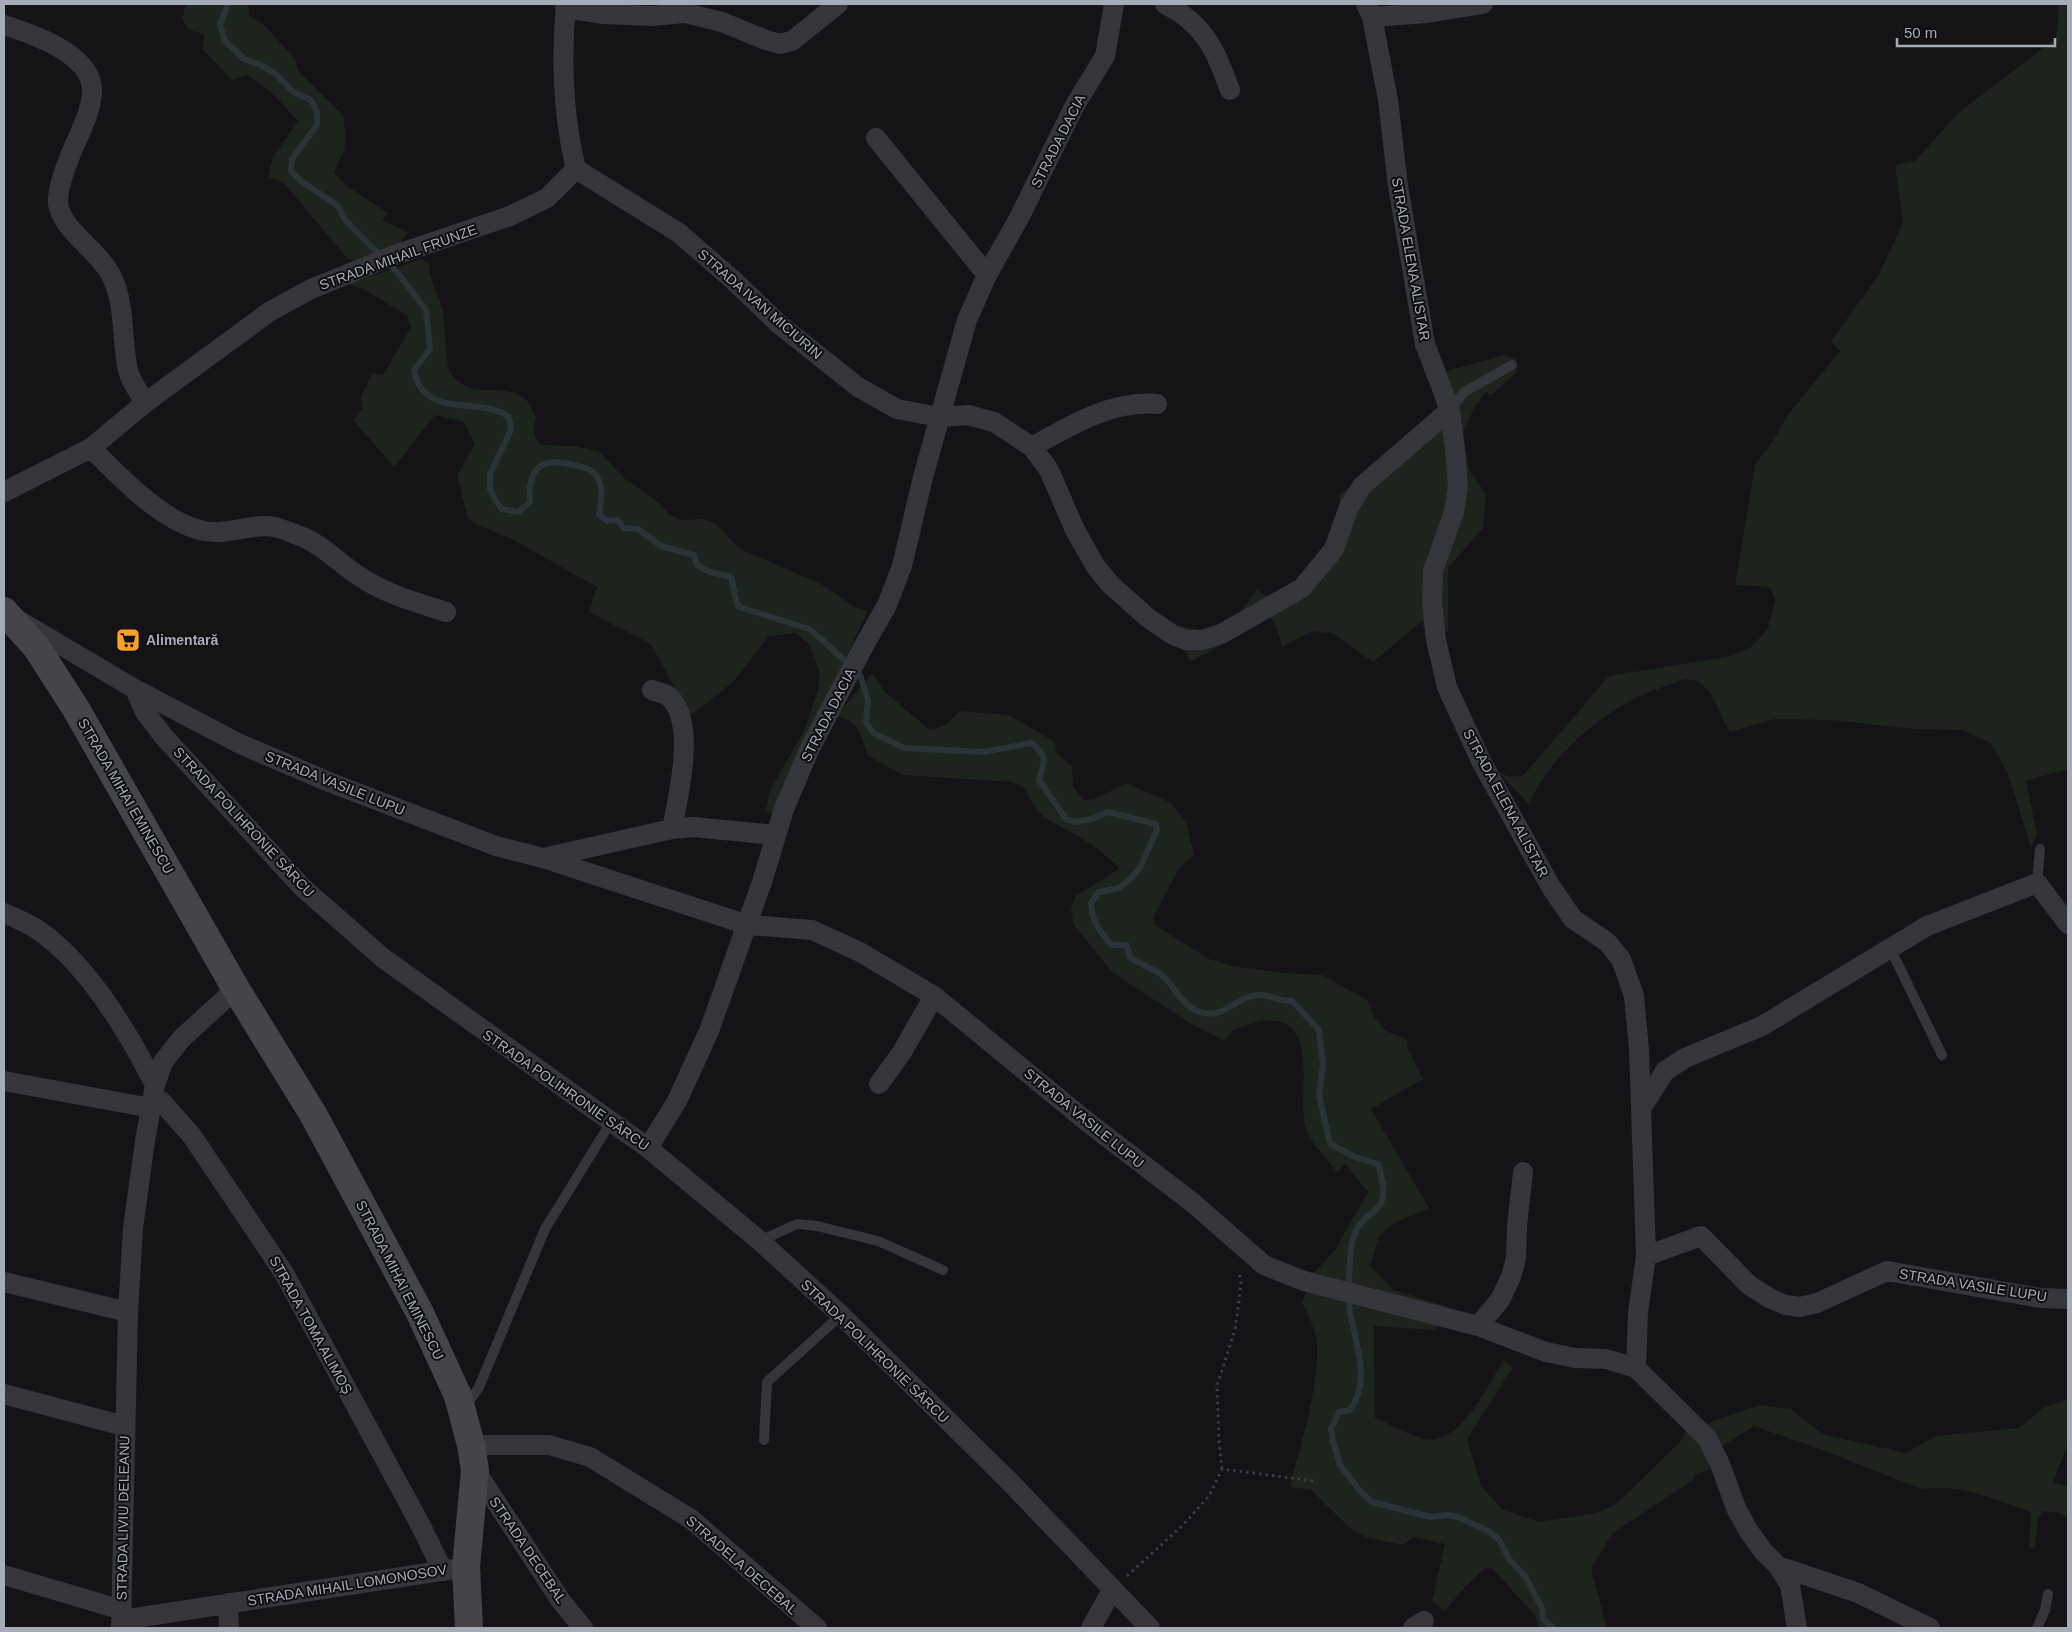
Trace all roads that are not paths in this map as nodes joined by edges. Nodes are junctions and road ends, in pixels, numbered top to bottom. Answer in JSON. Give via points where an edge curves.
{"nodes":[{"id":1,"x":838,"y":4,"type":"edge"},
{"id":2,"x":1114,"y":4,"type":"edge"},
{"id":3,"x":1165,"y":4,"type":"edge"},
{"id":4,"x":1483,"y":4,"type":"edge"},
{"id":5,"x":566,"y":6,"type":"edge"},
{"id":6,"x":1369,"y":10,"type":"edge"},
{"id":7,"x":4,"y":25,"type":"edge"},
{"id":8,"x":1230,"y":90,"type":"dead end"},
{"id":9,"x":876,"y":138,"type":"dead end"},
{"id":10,"x":576,"y":169,"type":"junction"},
{"id":11,"x":987,"y":274,"type":"junction"},
{"id":12,"x":1512,"y":365,"type":"dead end"},
{"id":13,"x":145,"y":404,"type":"junction"},
{"id":14,"x":1157,"y":404,"type":"dead end"},
{"id":15,"x":1450,"y":410,"type":"junction"},
{"id":16,"x":939,"y":417,"type":"junction"},
{"id":17,"x":1032,"y":446,"type":"junction"},
{"id":18,"x":92,"y":448,"type":"junction"},
{"id":19,"x":4,"y":492,"type":"edge"},
{"id":20,"x":6,"y":612,"type":"edge"},
{"id":21,"x":446,"y":612,"type":"dead end"},
{"id":22,"x":135,"y":689,"type":"junction"},
{"id":23,"x":652,"y":690,"type":"dead end"},
{"id":24,"x":672,"y":829,"type":"junction"},
{"id":25,"x":776,"y":835,"type":"junction"},
{"id":26,"x":2040,"y":849,"type":"dead end"},
{"id":27,"x":543,"y":858,"type":"junction"},
{"id":28,"x":2037,"y":883,"type":"junction"},
{"id":29,"x":4,"y":913,"type":"edge"},
{"id":30,"x":748,"y":924,"type":"junction"},
{"id":31,"x":2068,"y":924,"type":"edge"},
{"id":32,"x":1891,"y":950,"type":"junction"},
{"id":33,"x":236,"y":989,"type":"junction"},
{"id":34,"x":934,"y":996,"type":"junction"},
{"id":35,"x":1942,"y":1055,"type":"dead end"},
{"id":36,"x":4,"y":1081,"type":"edge"},
{"id":37,"x":880,"y":1084,"type":"dead end"},
{"id":38,"x":153,"y":1096,"type":"junction"},
{"id":39,"x":1641,"y":1109,"type":"junction"},
{"id":40,"x":611,"y":1122,"type":"junction"},
{"id":41,"x":648,"y":1148,"type":"junction"},
{"id":42,"x":1522,"y":1172,"type":"dead end"},
{"id":43,"x":760,"y":1241,"type":"junction"},
{"id":44,"x":1646,"y":1256,"type":"junction"},
{"id":45,"x":943,"y":1270,"type":"dead end"},
{"id":46,"x":4,"y":1282,"type":"edge"},
{"id":47,"x":2068,"y":1299,"type":"edge"},
{"id":48,"x":128,"y":1312,"type":"junction"},
{"id":49,"x":841,"y":1315,"type":"junction"},
{"id":50,"x":1478,"y":1326,"type":"junction"},
{"id":51,"x":1636,"y":1368,"type":"junction"},
{"id":52,"x":4,"y":1394,"type":"edge"},
{"id":53,"x":463,"y":1411,"type":"junction"},
{"id":54,"x":124,"y":1426,"type":"junction"},
{"id":55,"x":764,"y":1440,"type":"dead end"},
{"id":56,"x":473,"y":1458,"type":"junction"},
{"id":57,"x":1778,"y":1566,"type":"junction"},
{"id":58,"x":454,"y":1569,"type":"junction"},
{"id":59,"x":4,"y":1575,"type":"edge"},
{"id":60,"x":1112,"y":1590,"type":"junction"},
{"id":61,"x":2048,"y":1594,"type":"dead end"},
{"id":62,"x":228,"y":1603,"type":"junction"},
{"id":63,"x":122,"y":1619,"type":"edge"},
{"id":64,"x":229,"y":1628,"type":"edge"},
{"id":65,"x":469,"y":1628,"type":"edge"},
{"id":66,"x":583,"y":1628,"type":"edge"},
{"id":67,"x":817,"y":1628,"type":"edge"},
{"id":68,"x":1091,"y":1628,"type":"edge"},
{"id":69,"x":1150,"y":1628,"type":"edge"},
{"id":70,"x":1796,"y":1628,"type":"edge"},
{"id":71,"x":1930,"y":1628,"type":"edge"},
{"id":72,"x":2037,"y":1628,"type":"edge"}],
"edges":[{"from":1,"to":5,"type":"street","via":[[792,41],[780,44],[722,22],[685,13],[650,16],[604,14]]},
{"from":2,"to":11,"type":"street","name":"STRADA DACIA","via":[[1105,56],[1075,105],[1019,218]]},
{"from":3,"to":8,"type":"street","via":[[1198,26],[1217,54]]},
{"from":4,"to":6,"type":"street","via":[[1427,13]]},
{"from":5,"to":10,"type":"street","via":[[567,123]]},
{"from":6,"to":15,"type":"street","name":"STRADA ELENA ALISTAR","via":[[1388,100],[1398,186],[1425,344]]},
{"from":7,"to":13,"type":"street","via":[[53,45],[72,56],[88,72],[92,89],[88,111],[66,167],[58,204],[65,220],[106,266],[112,278],[122,308],[128,371]]},
{"from":9,"to":11,"type":"street"},
{"from":10,"to":13,"type":"street","name":"STRADA MIHAIL FRUNZE","via":[[547,198],[510,216],[392,256],[310,289],[269,312]]},
{"from":10,"to":16,"type":"street","name":"STRADA IVAN MICIURIN","via":[[679,233],[780,325],[858,387],[898,409]]},
{"from":11,"to":16,"type":"street","name":"STRADA DACIA","via":[[967,320]]},
{"from":12,"to":15,"type":"lane","via":[[1464,392]]},
{"from":13,"to":18,"type":"street","name":"STRADA MIHAIL FRUNZE"},
{"from":14,"to":17,"type":"street","via":[[1139,402],[1106,410]]},
{"from":15,"to":17,"type":"street","name":"STRADA IVAN MICIURIN","via":[[1362,486],[1349,507],[1334,549],[1302,588],[1220,634],[1202,640],[1186,640],[1173,635],[1111,585],[1086,552],[1048,470]]},
{"from":15,"to":39,"type":"street","name":"STRADA ELENA ALISTAR","via":[[1458,486],[1454,512],[1433,571],[1432,601],[1436,640],[1447,687],[1482,763],[1551,887],[1573,919],[1607,942],[1621,959],[1634,996]]},
{"from":16,"to":17,"type":"street","name":"STRADA IVAN MICIURIN","via":[[968,415],[994,422]]},
{"from":16,"to":25,"type":"street","name":"STRADA DACIA","via":[[902,566],[887,605],[809,750]]},
{"from":18,"to":19,"type":"street","name":"STRADA MIHAIL FRUNZE"},
{"from":18,"to":21,"type":"street","via":[[156,508],[201,531],[273,527],[305,538],[385,592]]},
{"from":20,"to":22,"type":"street"},
{"from":20,"to":33,"type":"main road","name":"STRADA MIHAI EMINESCU","via":[[37,648],[76,709]]},
{"from":22,"to":27,"type":"street","name":"STRADA VASILE LUPU","via":[[240,744],[329,782],[457,832]]},
{"from":22,"to":40,"type":"street","name":"STRADA POLIHRONIE SÂRCU","via":[[145,712],[164,737],[302,887],[383,958]]},
{"from":23,"to":24,"type":"street","via":[[666,695],[678,709],[682,729],[681,780]]},
{"from":24,"to":25,"type":"street","name":"STRADA VASILE LUPU","via":[[693,826]]},
{"from":24,"to":27,"type":"street","name":"STRADA VASILE LUPU"},
{"from":25,"to":30,"type":"street","name":"STRADA DACIA"},
{"from":26,"to":28,"type":"lane"},
{"from":27,"to":30,"type":"street","name":"STRADA VASILE LUPU"},
{"from":28,"to":31,"type":"street"},
{"from":28,"to":32,"type":"street","via":[[1927,926]]},
{"from":29,"to":38,"type":"street","name":"STRADA TOMA ALIMOȘ","via":[[38,929],[80,968],[138,1051]]},
{"from":30,"to":34,"type":"street","name":"STRADA VASILE LUPU","via":[[812,930],[860,952]]},
{"from":30,"to":41,"type":"street","name":"STRADA DACIA","via":[[709,1031],[678,1101]]},
{"from":32,"to":35,"type":"lane"},
{"from":32,"to":39,"type":"street","via":[[1762,1026],[1686,1058],[1665,1071]]},
{"from":33,"to":38,"type":"street","via":[[182,1038],[163,1062]]},
{"from":33,"to":53,"type":"main road","name":"STRADA MIHAI EMINESCU","via":[[313,1114],[411,1296]]},
{"from":34,"to":37,"type":"street"},
{"from":34,"to":50,"type":"street","name":"STRADA VASILE LUPU","via":[[1085,1120],[1193,1203],[1264,1265],[1304,1281]]},
{"from":36,"to":38,"type":"street"},
{"from":38,"to":48,"type":"street","name":"STRADA LIVIU DELEANU","via":[[133,1228]]},
{"from":38,"to":58,"type":"street","name":"STRADA TOMA ALIMOȘ","via":[[192,1136],[284,1273],[421,1526]]},
{"from":39,"to":44,"type":"street","name":"STRADA ELENA ALISTAR"},
{"from":40,"to":41,"type":"street","name":"STRADA POLIHRONIE SÂRCU"},
{"from":40,"to":53,"type":"lane","via":[[546,1229],[479,1387]]},
{"from":41,"to":43,"type":"street","name":"STRADA POLIHRONIE SÂRCU"},
{"from":42,"to":50,"type":"street","via":[[1516,1258],[1511,1277],[1500,1300]]},
{"from":43,"to":45,"type":"lane","via":[[797,1224],[817,1226],[878,1242]]},
{"from":43,"to":49,"type":"street","name":"STRADA POLIHRONIE SÂRCU"},
{"from":44,"to":47,"type":"street","name":"STRADA VASILE LUPU","via":[[1701,1236],[1749,1285],[1771,1299],[1800,1307],[1817,1303],[1886,1271],[2040,1298]]},
{"from":44,"to":51,"type":"street","name":"STRADA ELENA ALISTAR","via":[[1638,1313]]},
{"from":46,"to":48,"type":"street"},
{"from":48,"to":54,"type":"street","name":"STRADA LIVIU DELEANU"},
{"from":49,"to":55,"type":"lane","via":[[767,1382]]},
{"from":49,"to":60,"type":"street","name":"STRADA POLIHRONIE SÂRCU"},
{"from":50,"to":51,"type":"street","name":"STRADA VASILE LUPU","via":[[1546,1352],[1575,1358],[1606,1359]]},
{"from":51,"to":57,"type":"street","via":[[1708,1438],[1744,1523],[1762,1551]]},
{"from":52,"to":54,"type":"street","name":"STRADA LIVIU DELEANU"},
{"from":53,"to":56,"type":"main road","name":"STRADA MIHAI EMINESCU"},
{"from":54,"to":63,"type":"street","name":"STRADA LIVIU DELEANU"},
{"from":56,"to":58,"type":"main road","name":"STRADA MIHAI EMINESCU"},
{"from":56,"to":66,"type":"street","name":"STRADA DECEBAL","via":[[562,1601]]},
{"from":56,"to":67,"type":"street","name":"STRADELA DECEBAL","via":[[549,1445],[590,1457],[691,1519]]},
{"from":57,"to":70,"type":"street","via":[[1790,1585]]},
{"from":57,"to":71,"type":"street","via":[[1858,1593]]},
{"from":58,"to":62,"type":"street","name":"STRADA MIHAIL LOMONOSOV"},
{"from":58,"to":65,"type":"main road","name":"STRADA MIHAI EMINESCU"},
{"from":59,"to":63,"type":"street","name":"STRADA LIVIU DELEANU"},
{"from":60,"to":68,"type":"street"},
{"from":60,"to":69,"type":"street","name":"STRADA POLIHRONIE SÂRCU"},
{"from":61,"to":72,"type":"lane"},
{"from":62,"to":63,"type":"street","name":"STRADA MIHAIL LOMONOSOV"},
{"from":62,"to":64,"type":"street","name":"STRADA MIHAIL LOMONOSOV"}]}
